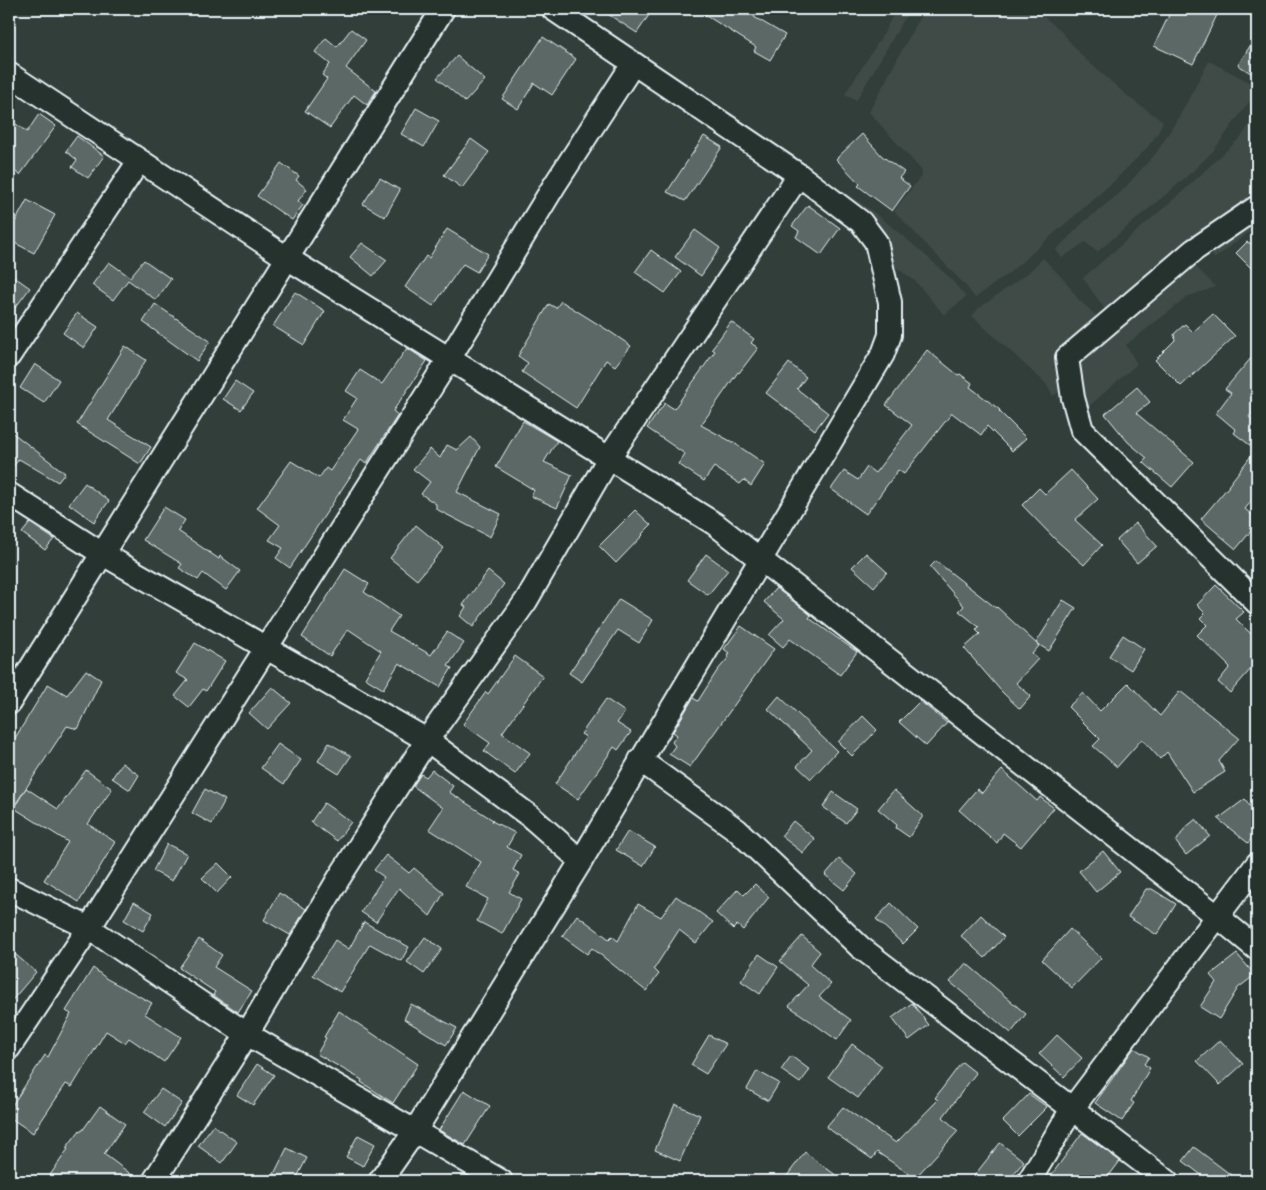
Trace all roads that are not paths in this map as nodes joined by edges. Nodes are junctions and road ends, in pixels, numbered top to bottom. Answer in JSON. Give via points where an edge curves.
{"nodes":[{"id":1,"x":443,"y":9,"type":"edge"},
{"id":2,"x":553,"y":9,"type":"edge"},
{"id":3,"x":633,"y":64,"type":"junction"},
{"id":4,"x":9,"y":74,"type":"edge"},
{"id":5,"x":139,"y":161,"type":"junction"},
{"id":6,"x":799,"y":175,"type":"junction"},
{"id":7,"x":1257,"y":207,"type":"edge"},
{"id":8,"x":287,"y":258,"type":"junction"},
{"id":9,"x":9,"y":356,"type":"edge"},
{"id":10,"x":449,"y":359,"type":"junction"},
{"id":11,"x":609,"y":458,"type":"junction"},
{"id":12,"x":9,"y":494,"type":"edge"},
{"id":13,"x":101,"y":553,"type":"junction"},
{"id":14,"x":760,"y":559,"type":"junction"},
{"id":15,"x":1257,"y":603,"type":"edge"},
{"id":16,"x":266,"y":647,"type":"junction"},
{"id":17,"x":9,"y":703,"type":"edge"},
{"id":18,"x":427,"y":740,"type":"junction"},
{"id":19,"x":640,"y":760,"type":"junction"},
{"id":20,"x":581,"y":861,"type":"junction"},
{"id":21,"x":1257,"y":864,"type":"edge"},
{"id":22,"x":9,"y":889,"type":"edge"},
{"id":23,"x":1217,"y":916,"type":"junction"},
{"id":24,"x":89,"y":928,"type":"junction"},
{"id":25,"x":1257,"y":949,"type":"edge"},
{"id":26,"x":247,"y":1034,"type":"junction"},
{"id":27,"x":9,"y":1048,"type":"edge"},
{"id":28,"x":1072,"y":1109,"type":"junction"},
{"id":29,"x":415,"y":1130,"type":"junction"},
{"id":30,"x":154,"y":1181,"type":"edge"},
{"id":31,"x":380,"y":1181,"type":"edge"},
{"id":32,"x":501,"y":1181,"type":"edge"},
{"id":33,"x":1029,"y":1181,"type":"edge"},
{"id":34,"x":1167,"y":1181,"type":"edge"}],
"edges":[{"from":1,"to":8,"type":"street"},
{"from":2,"to":3,"type":"street"},
{"from":3,"to":6,"type":"street"},
{"from":3,"to":10,"type":"street"},
{"from":4,"to":5,"type":"street"},
{"from":5,"to":8,"type":"street"},
{"from":5,"to":9,"type":"street"},
{"from":6,"to":11,"type":"street"},
{"from":6,"to":14,"type":"street","via":[[861,222],[876,242],[890,302],[890,335],[883,354]]},
{"from":7,"to":15,"type":"street","via":[[1194,250],[1067,358],[1082,430]]},
{"from":8,"to":10,"type":"street"},
{"from":8,"to":13,"type":"street"},
{"from":10,"to":11,"type":"street"},
{"from":10,"to":16,"type":"street"},
{"from":11,"to":14,"type":"street","via":[[715,524]]},
{"from":11,"to":18,"type":"street","via":[[526,601]]},
{"from":12,"to":13,"type":"street"},
{"from":13,"to":16,"type":"street"},
{"from":13,"to":17,"type":"street"},
{"from":14,"to":19,"type":"street"},
{"from":14,"to":23,"type":"street"},
{"from":16,"to":18,"type":"street"},
{"from":16,"to":24,"type":"street"},
{"from":18,"to":20,"type":"street","via":[[531,817]]},
{"from":18,"to":26,"type":"street","via":[[338,878]]},
{"from":19,"to":20,"type":"street"},
{"from":19,"to":28,"type":"street","via":[[737,830],[860,947]]},
{"from":20,"to":29,"type":"street"},
{"from":21,"to":23,"type":"street"},
{"from":22,"to":24,"type":"street"},
{"from":23,"to":25,"type":"street"},
{"from":23,"to":28,"type":"street"},
{"from":24,"to":26,"type":"street"},
{"from":24,"to":27,"type":"street"},
{"from":26,"to":29,"type":"street"},
{"from":26,"to":30,"type":"street"},
{"from":28,"to":33,"type":"street"},
{"from":28,"to":34,"type":"street"},
{"from":29,"to":31,"type":"street"},
{"from":29,"to":32,"type":"street"}]}
